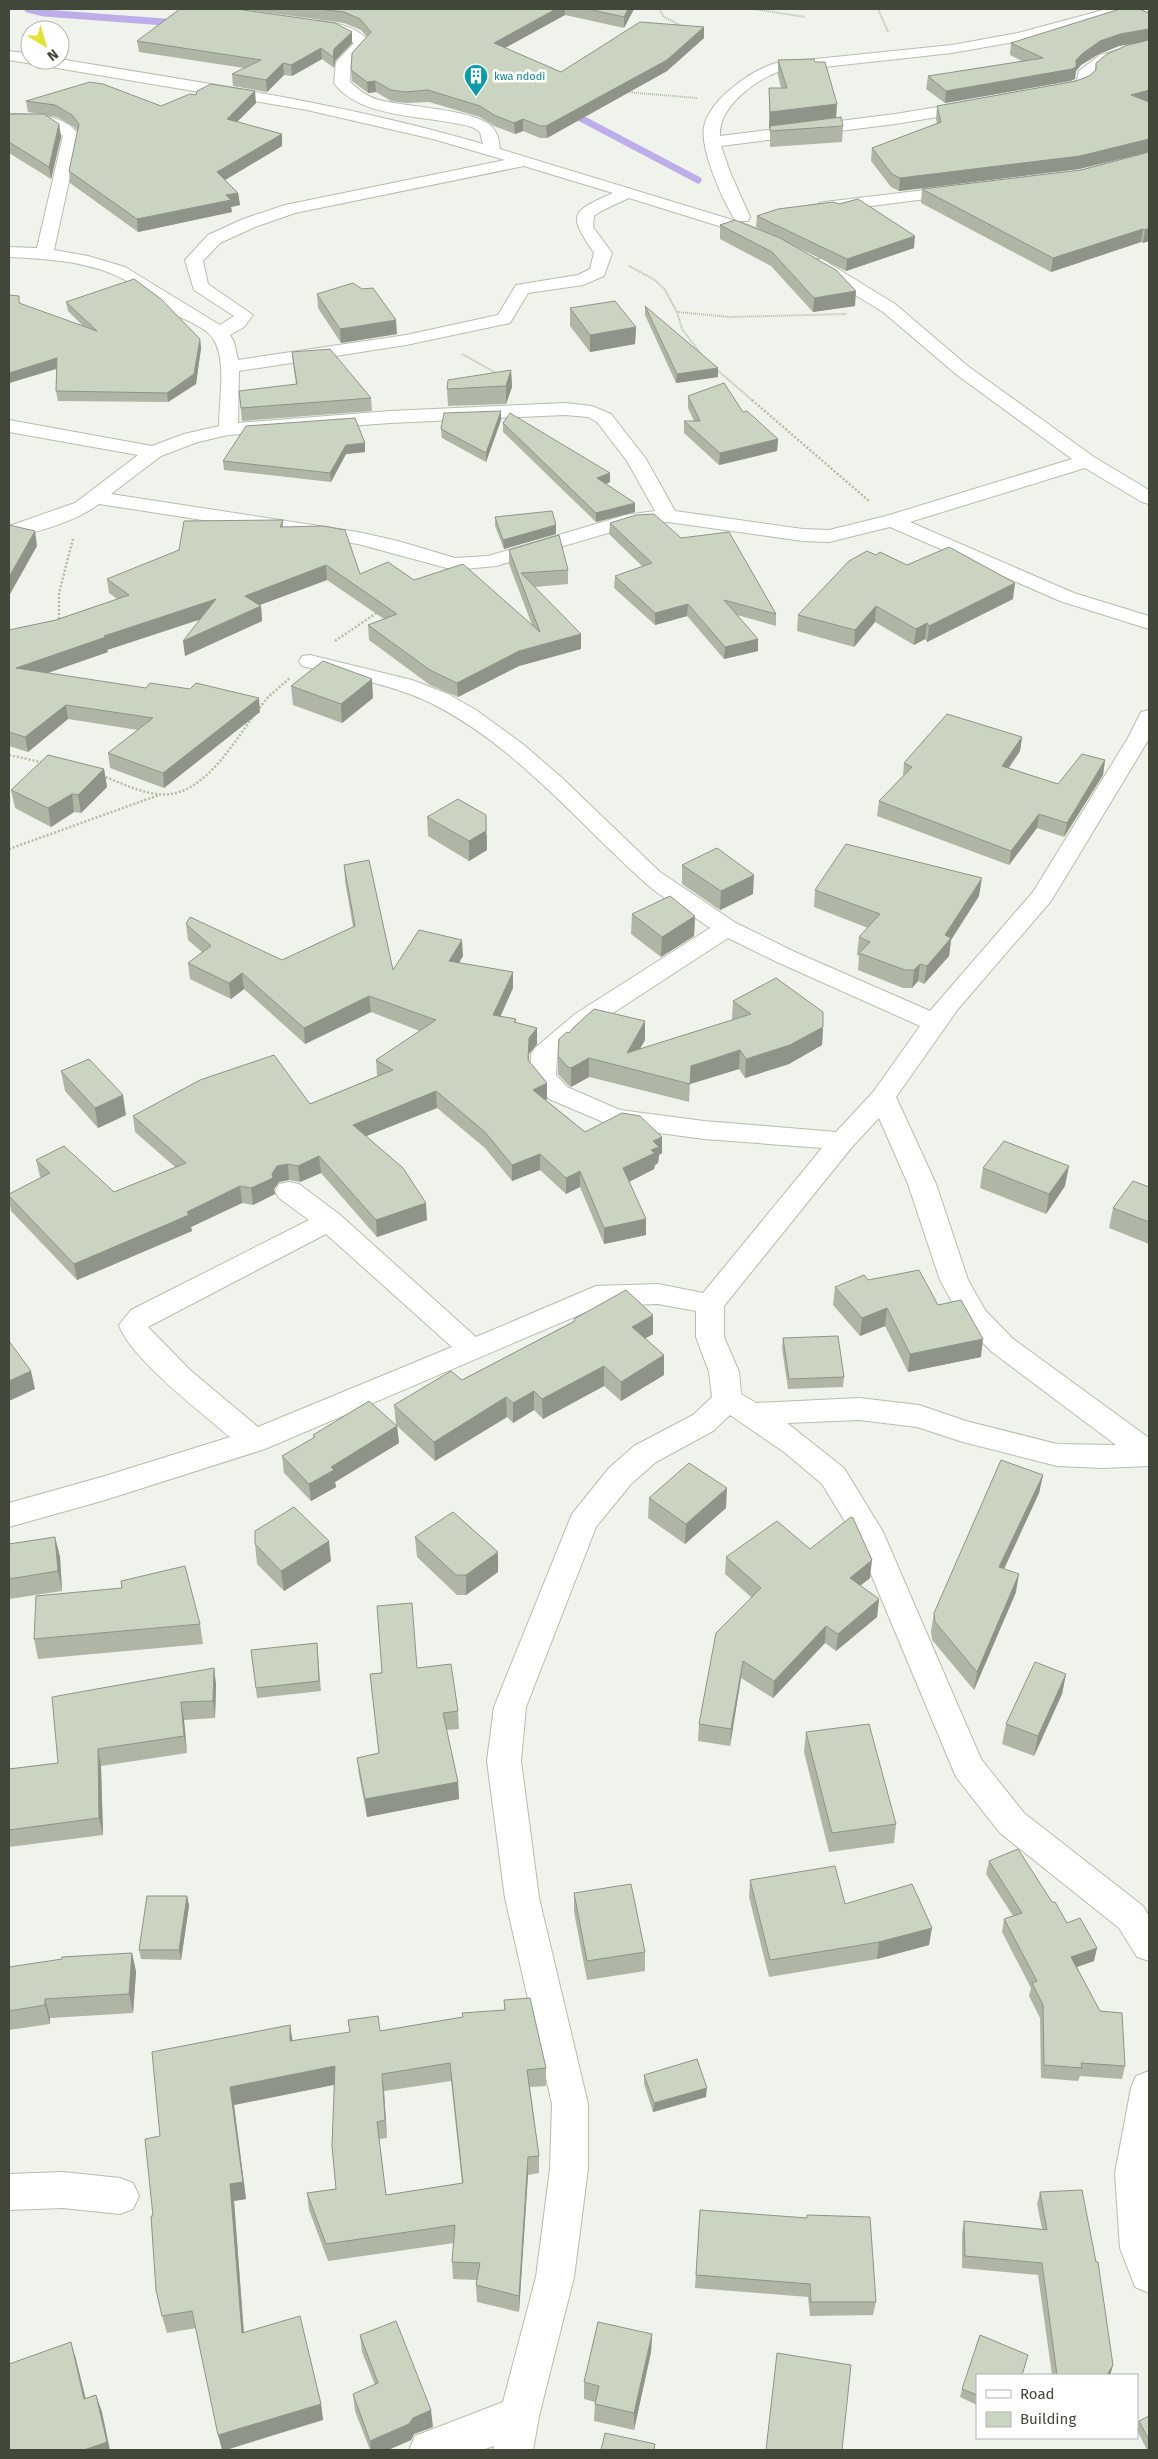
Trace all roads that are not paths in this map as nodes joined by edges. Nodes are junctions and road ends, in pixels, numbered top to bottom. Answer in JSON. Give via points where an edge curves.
{"nodes":[{"id":1,"x":1124,"y":9,"type":"edge"},
{"id":2,"x":300,"y":22,"type":"edge"},
{"id":3,"x":1149,"y":46,"type":"edge"},
{"id":4,"x":70,"y":65,"type":"edge"},
{"id":5,"x":1038,"y":94,"type":"edge"},
{"id":6,"x":993,"y":103,"type":"edge"},
{"id":7,"x":9,"y":119,"type":"edge"},
{"id":8,"x":713,"y":142,"type":"junction"},
{"id":9,"x":492,"y":151,"type":"junction"},
{"id":10,"x":521,"y":162,"type":"junction"},
{"id":11,"x":977,"y":189,"type":"edge"},
{"id":12,"x":628,"y":192,"type":"junction"},
{"id":13,"x":808,"y":209,"type":"edge"},
{"id":14,"x":761,"y":215,"type":"edge"},
{"id":15,"x":742,"y":217,"type":"junction"},
{"id":16,"x":725,"y":222,"type":"junction"},
{"id":17,"x":777,"y":243,"type":"edge"},
{"id":18,"x":9,"y":252,"type":"edge"},
{"id":19,"x":45,"y":253,"type":"junction"},
{"id":20,"x":804,"y":256,"type":"edge"},
{"id":21,"x":220,"y":333,"type":"junction"},
{"id":22,"x":228,"y":367,"type":"junction"},
{"id":23,"x":9,"y":426,"type":"edge"},
{"id":24,"x":228,"y":429,"type":"junction"},
{"id":25,"x":154,"y":452,"type":"junction"},
{"id":26,"x":1086,"y":461,"type":"junction"},
{"id":27,"x":1149,"y":498,"type":"edge"},
{"id":28,"x":88,"y":502,"type":"junction"},
{"id":29,"x":668,"y":516,"type":"junction"},
{"id":30,"x":892,"y":521,"type":"junction"},
{"id":31,"x":9,"y":532,"type":"edge"},
{"id":32,"x":1149,"y":622,"type":"edge"},
{"id":33,"x":310,"y":661,"type":"road end"},
{"id":34,"x":1149,"y":717,"type":"edge"},
{"id":35,"x":727,"y":928,"type":"junction"},
{"id":36,"x":936,"y":1022,"type":"junction"},
{"id":37,"x":883,"y":1097,"type":"junction"},
{"id":38,"x":843,"y":1141,"type":"junction"},
{"id":39,"x":289,"y":1191,"type":"dead end"},
{"id":40,"x":329,"y":1222,"type":"junction"},
{"id":41,"x":710,"y":1304,"type":"junction"},
{"id":42,"x":473,"y":1350,"type":"junction"},
{"id":43,"x":739,"y":1407,"type":"junction"},
{"id":44,"x":254,"y":1442,"type":"junction"},
{"id":45,"x":1149,"y":1455,"type":"edge"},
{"id":46,"x":9,"y":1515,"type":"edge"},
{"id":47,"x":1149,"y":1946,"type":"edge"},
{"id":48,"x":1149,"y":2088,"type":"edge"},
{"id":49,"x":9,"y":2192,"type":"edge"},
{"id":50,"x":120,"y":2196,"type":"dead end"},
{"id":51,"x":1149,"y":2274,"type":"edge"},
{"id":52,"x":516,"y":2433,"type":"edge"},
{"id":53,"x":429,"y":2450,"type":"edge"}],
"edges":[{"from":1,"to":8,"type":"street","via":[[1019,38],[962,48],[776,68],[752,78],[727,101],[711,128]]},
{"from":2,"to":9,"type":"street","via":[[339,28],[356,35],[363,44],[344,62],[342,83],[361,98],[471,122],[485,128]]},
{"from":3,"to":5,"type":"street","via":[[1118,54],[1089,68],[1082,84]]},
{"from":4,"to":9,"type":"street","via":[[307,105]]},
{"from":6,"to":8,"type":"street"},
{"from":7,"to":19,"type":"street","via":[[47,120],[65,128],[71,135]]},
{"from":8,"to":15,"type":"street","via":[[723,176]]},
{"from":9,"to":10,"type":"street"},
{"from":10,"to":12,"type":"street"},
{"from":10,"to":21,"type":"street","via":[[291,209],[214,239],[194,260],[200,286],[244,315],[238,323]]},
{"from":11,"to":13,"type":"street"},
{"from":12,"to":16,"type":"street"},
{"from":12,"to":22,"type":"street","via":[[595,207],[586,216],[585,227],[603,253],[598,272],[592,277],[522,289],[504,319],[406,340]]},
{"from":14,"to":15,"type":"street"},
{"from":15,"to":16,"type":"street"},
{"from":16,"to":17,"type":"street"},
{"from":18,"to":19,"type":"street"},
{"from":19,"to":21,"type":"street","via":[[105,266],[131,276],[167,303]]},
{"from":20,"to":26,"type":"street","via":[[890,308],[963,371]]},
{"from":21,"to":22,"type":"street","via":[[226,344]]},
{"from":22,"to":24,"type":"street"},
{"from":23,"to":25,"type":"street"},
{"from":24,"to":25,"type":"street"},
{"from":24,"to":29,"type":"street","via":[[565,409],[592,412],[604,418],[636,458]]},
{"from":25,"to":28,"type":"street"},
{"from":26,"to":27,"type":"street"},
{"from":26,"to":30,"type":"street"},
{"from":28,"to":29,"type":"street","via":[[358,538],[454,564],[489,562],[633,519]]},
{"from":28,"to":31,"type":"street","via":[[32,526]]},
{"from":29,"to":30,"type":"street","via":[[820,536]]},
{"from":30,"to":32,"type":"street","via":[[1067,597]]},
{"from":33,"to":35,"type":"street","via":[[404,685],[440,699],[468,715],[495,733],[548,778],[652,877]]},
{"from":34,"to":36,"type":"street","via":[[1043,896]]},
{"from":35,"to":36,"type":"street"},
{"from":35,"to":38,"type":"street","via":[[584,1020],[544,1054],[543,1077],[558,1093],[616,1118],[704,1130]]},
{"from":36,"to":37,"type":"street"},
{"from":37,"to":38,"type":"street"},
{"from":37,"to":45,"type":"street","via":[[922,1184],[954,1280],[974,1316],[1002,1345]]},
{"from":38,"to":41,"type":"street"},
{"from":39,"to":40,"type":"street"},
{"from":40,"to":42,"type":"street"},
{"from":40,"to":44,"type":"street","via":[[141,1317],[133,1325],[136,1334],[180,1378]]},
{"from":41,"to":42,"type":"street","via":[[658,1294],[596,1296]]},
{"from":41,"to":43,"type":"street","via":[[710,1337]]},
{"from":42,"to":44,"type":"street"},
{"from":43,"to":45,"type":"street","via":[[859,1409],[919,1416],[1057,1455]]},
{"from":43,"to":47,"type":"street","via":[[795,1444],[834,1476],[872,1540],[968,1767],[1012,1823],[1131,1917]]},
{"from":43,"to":52,"type":"street","via":[[645,1454],[620,1476],[583,1522],[510,1706],[504,1761],[522,1898],[570,2104],[569,2169],[555,2276]]},
{"from":44,"to":46,"type":"street"},
{"from":48,"to":51,"type":"street","via":[[1134,2172],[1139,2248]]},
{"from":49,"to":50,"type":"street","via":[[63,2190]]},
{"from":52,"to":53,"type":"street"}]}
